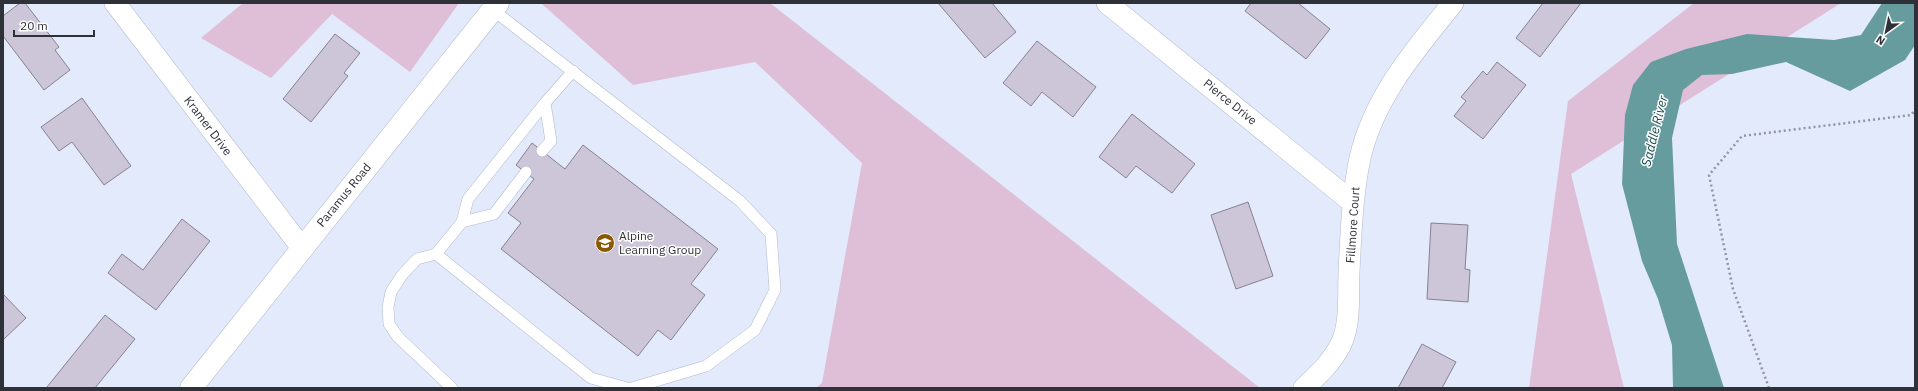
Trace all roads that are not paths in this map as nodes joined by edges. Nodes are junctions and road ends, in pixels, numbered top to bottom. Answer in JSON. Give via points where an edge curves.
{"nodes":[{"id":1,"x":115,"y":3,"type":"edge"},
{"id":2,"x":1107,"y":3,"type":"edge"},
{"id":3,"x":1453,"y":3,"type":"edge"},
{"id":4,"x":496,"y":7,"type":"edge"},
{"id":5,"x":573,"y":71,"type":"junction"},
{"id":6,"x":545,"y":103,"type":"junction"},
{"id":7,"x":542,"y":151,"type":"dead end"},
{"id":8,"x":526,"y":172,"type":"dead end"},
{"id":9,"x":1352,"y":202,"type":"junction"},
{"id":10,"x":462,"y":222,"type":"junction"},
{"id":11,"x":302,"y":248,"type":"junction"},
{"id":12,"x":436,"y":254,"type":"junction"},
{"id":13,"x":191,"y":388,"type":"edge"},
{"id":14,"x":452,"y":388,"type":"edge"},
{"id":15,"x":627,"y":388,"type":"edge"},
{"id":16,"x":632,"y":388,"type":"edge"},
{"id":17,"x":1304,"y":388,"type":"edge"}],
"edges":[{"from":1,"to":11,"type":"street","name":"Kramer Drive"},
{"from":2,"to":9,"type":"street","name":"Pierce Drive"},
{"from":3,"to":9,"type":"street","name":"Fillmore Court","via":[[1401,68],[1378,108],[1361,156]]},
{"from":4,"to":5,"type":"lane"},
{"from":4,"to":11,"type":"main road","name":"Paramus Road"},
{"from":5,"to":6,"type":"lane"},
{"from":5,"to":16,"type":"lane","via":[[740,201],[771,234],[775,290],[755,330],[706,366]]},
{"from":6,"to":7,"type":"lane","via":[[551,142]]},
{"from":6,"to":10,"type":"lane","via":[[468,199]]},
{"from":8,"to":10,"type":"lane","via":[[494,214]]},
{"from":9,"to":17,"type":"street","name":"Fillmore Court","via":[[1347,319],[1342,343],[1329,364]]},
{"from":10,"to":12,"type":"lane"},
{"from":11,"to":13,"type":"main road","name":"Paramus Road"},
{"from":12,"to":14,"type":"lane","via":[[418,259],[391,292],[388,307],[389,324],[398,337]]},
{"from":12,"to":15,"type":"lane","via":[[591,378]]}]}
